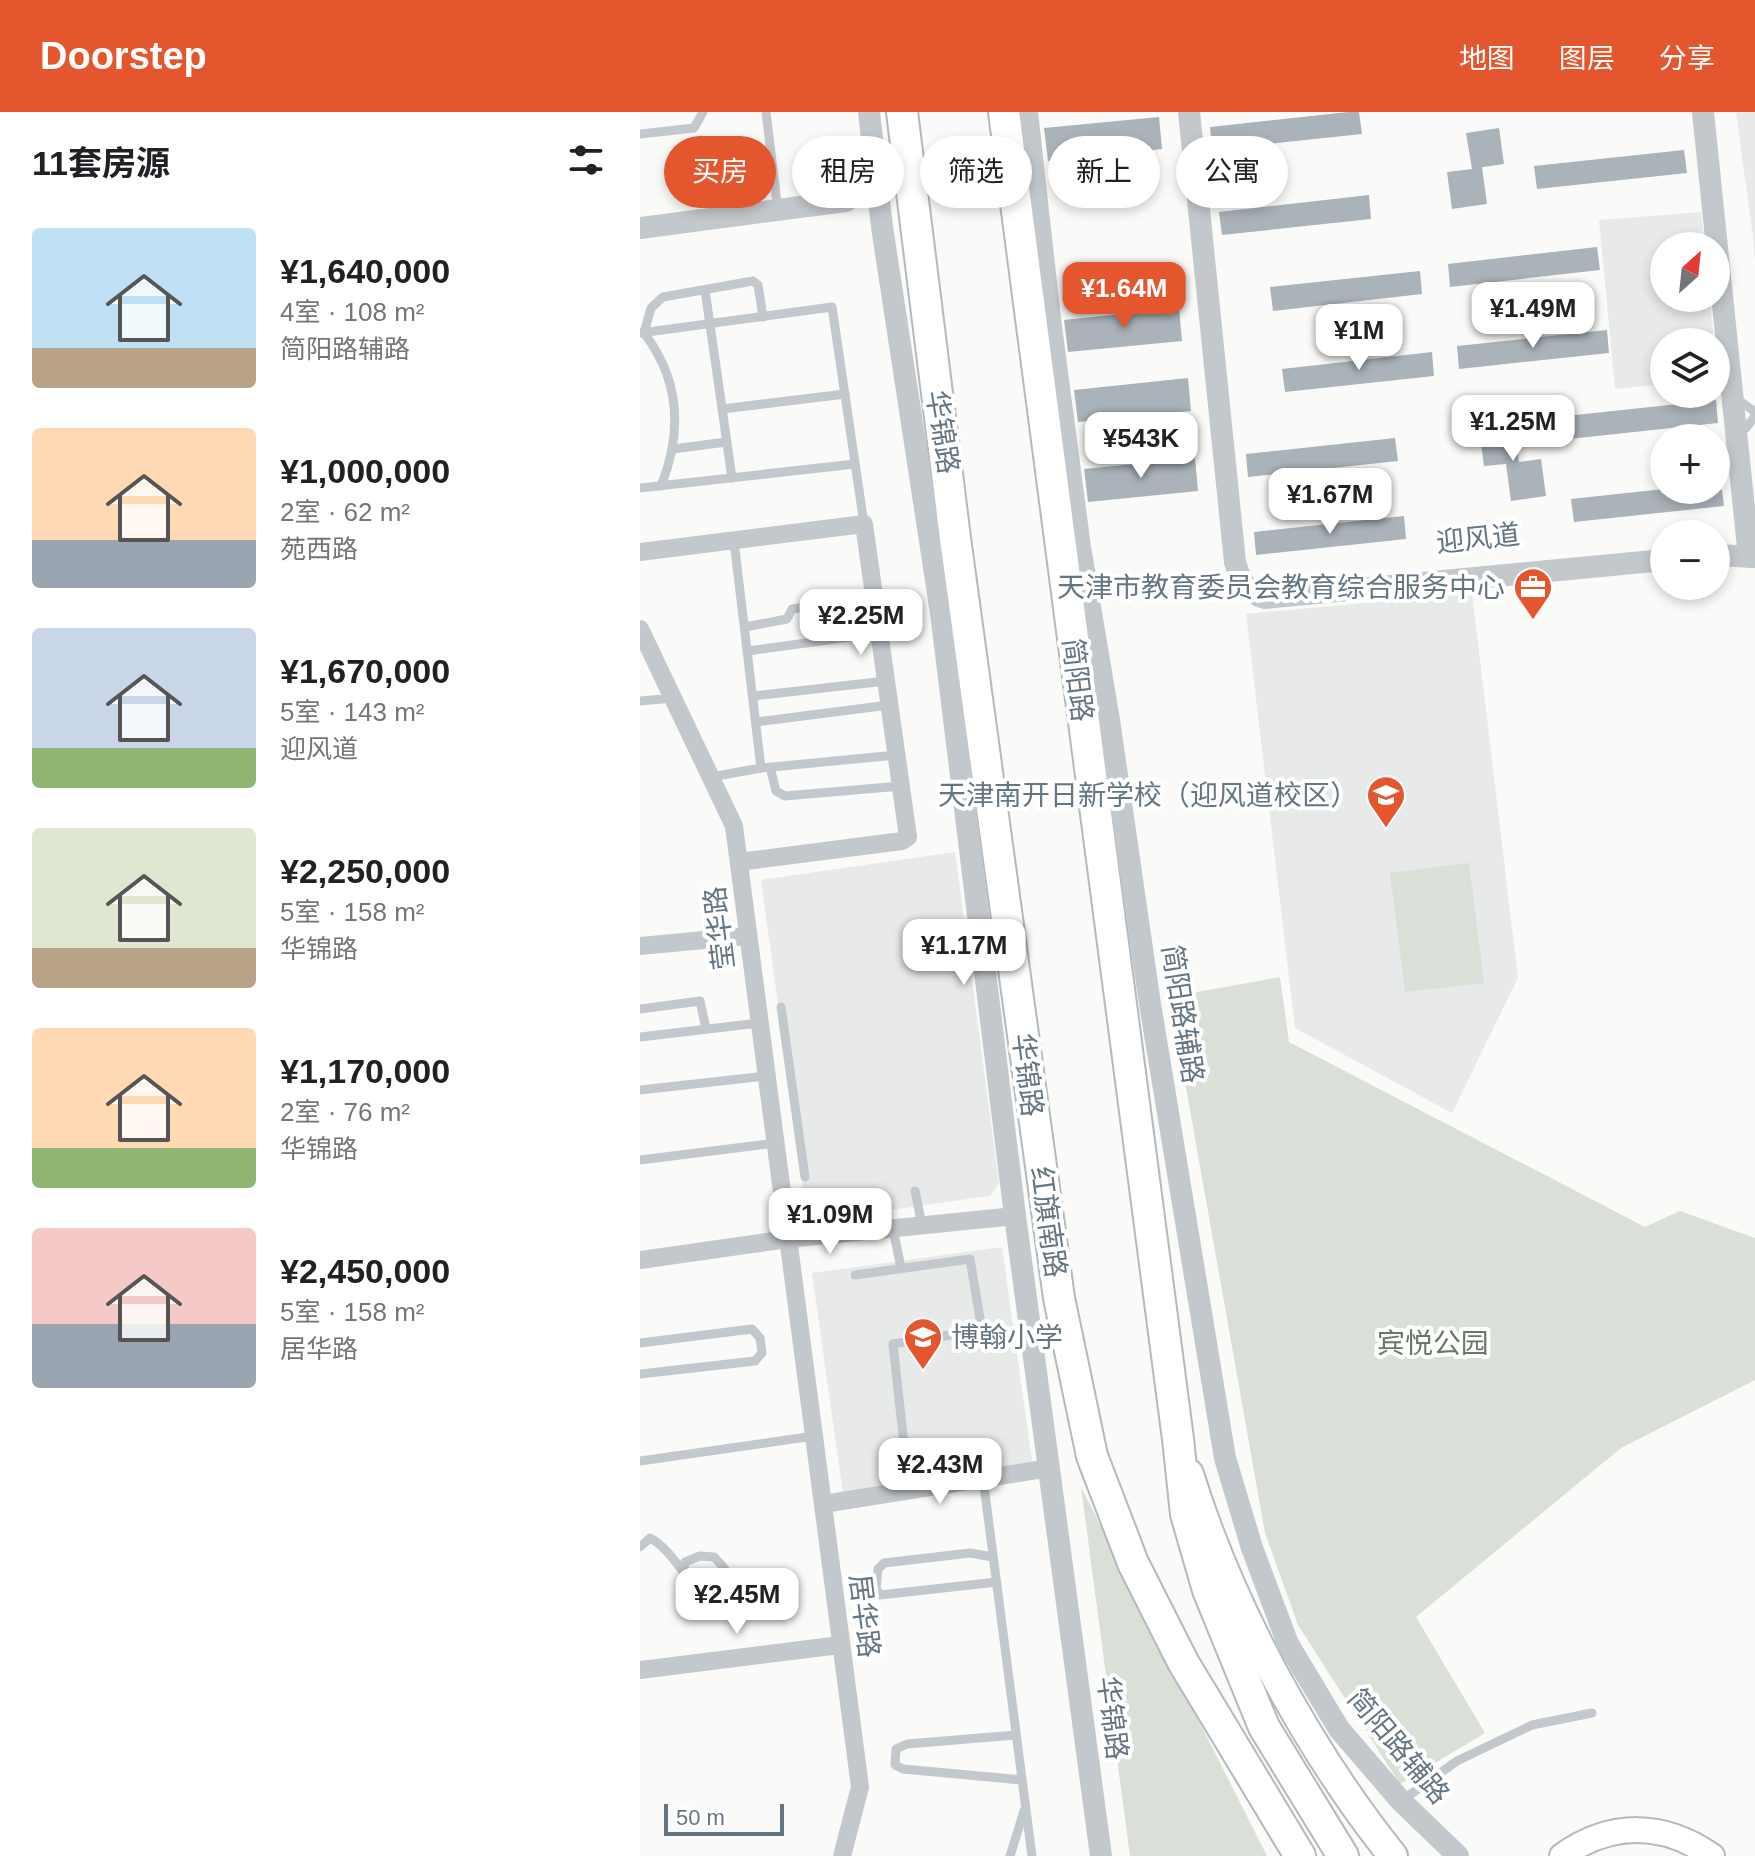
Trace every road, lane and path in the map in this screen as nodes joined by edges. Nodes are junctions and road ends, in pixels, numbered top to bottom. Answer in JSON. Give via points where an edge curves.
{"nodes":[{"id":1,"x":703,"y":112,"type":"edge"},
{"id":2,"x":766,"y":112,"type":"edge"},
{"id":3,"x":869,"y":112,"type":"edge"},
{"id":4,"x":902,"y":112,"type":"edge"},
{"id":5,"x":1004,"y":112,"type":"edge"},
{"id":6,"x":1027,"y":112,"type":"edge"},
{"id":7,"x":1189,"y":112,"type":"edge"},
{"id":8,"x":1703,"y":112,"type":"edge"},
{"id":9,"x":1713,"y":112,"type":"edge"},
{"id":10,"x":640,"y":134,"type":"edge"},
{"id":11,"x":872,"y":136,"type":"edge"},
{"id":12,"x":1007,"y":136,"type":"edge"},
{"id":13,"x":810,"y":208,"type":"edge"},
{"id":14,"x":880,"y":208,"type":"edge"},
{"id":15,"x":1016,"y":208,"type":"edge"},
{"id":16,"x":1023,"y":208,"type":"edge"},
{"id":17,"x":779,"y":214,"type":"junction"},
{"id":18,"x":882,"y":227,"type":"junction"},
{"id":19,"x":640,"y":228,"type":"edge"},
{"id":20,"x":640,"y":236,"type":"edge"},
{"id":21,"x":705,"y":290,"type":"junction"},
{"id":22,"x":763,"y":317,"type":"junction"},
{"id":23,"x":1050,"y":319,"type":"junction"},
{"id":24,"x":709,"y":324,"type":"junction"},
{"id":25,"x":642,"y":333,"type":"edge"},
{"id":26,"x":845,"y":394,"type":"junction"},
{"id":27,"x":722,"y":409,"type":"junction"},
{"id":28,"x":1747,"y":411,"type":"edge"},
{"id":29,"x":726,"y":442,"type":"junction"},
{"id":30,"x":673,"y":449,"type":"junction"},
{"id":31,"x":855,"y":464,"type":"junction"},
{"id":32,"x":732,"y":478,"type":"junction"},
{"id":33,"x":661,"y":486,"type":"junction"},
{"id":34,"x":640,"y":488,"type":"edge"},
{"id":35,"x":1754,"y":509,"type":"edge"},
{"id":36,"x":1755,"y":519,"type":"edge"},
{"id":37,"x":864,"y":524,"type":"junction"},
{"id":38,"x":734,"y":541,"type":"junction"},
{"id":39,"x":1730,"y":547,"type":"edge"},
{"id":40,"x":1752,"y":550,"type":"edge"},
{"id":41,"x":1650,"y":551,"type":"edge"},
{"id":42,"x":640,"y":552,"type":"edge"},
{"id":43,"x":1730,"y":553,"type":"edge"},
{"id":44,"x":1650,"y":561,"type":"edge"},
{"id":45,"x":1244,"y":586,"type":"junction"},
{"id":46,"x":874,"y":597,"type":"junction"},
{"id":47,"x":745,"y":627,"type":"junction"},
{"id":48,"x":640,"y":629,"type":"edge"},
{"id":49,"x":879,"y":633,"type":"junction"},
{"id":50,"x":748,"y":651,"type":"junction"},
{"id":51,"x":886,"y":681,"type":"junction"},
{"id":52,"x":753,"y":696,"type":"junction"},
{"id":53,"x":673,"y":698,"type":"junction"},
{"id":54,"x":640,"y":701,"type":"edge"},
{"id":55,"x":889,"y":705,"type":"junction"},
{"id":56,"x":756,"y":722,"type":"junction"},
{"id":57,"x":896,"y":755,"type":"junction"},
{"id":58,"x":766,"y":768,"type":"junction"},
{"id":59,"x":711,"y":777,"type":"junction"},
{"id":60,"x":901,"y":786,"type":"junction"},
{"id":61,"x":739,"y":862,"type":"junction"},
{"id":62,"x":747,"y":936,"type":"junction"},
{"id":63,"x":640,"y":946,"type":"edge"},
{"id":64,"x":781,"y":1007,"type":"dead end"},
{"id":65,"x":640,"y":1009,"type":"edge"},
{"id":66,"x":759,"y":1023,"type":"junction"},
{"id":67,"x":706,"y":1029,"type":"junction"},
{"id":68,"x":640,"y":1037,"type":"edge"},
{"id":69,"x":767,"y":1076,"type":"junction"},
{"id":70,"x":640,"y":1090,"type":"edge"},
{"id":71,"x":778,"y":1152,"type":"junction"},
{"id":72,"x":803,"y":1158,"type":"junction"},
{"id":73,"x":640,"y":1160,"type":"edge"},
{"id":74,"x":805,"y":1177,"type":"dead end"},
{"id":75,"x":915,"y":1191,"type":"dead end"},
{"id":76,"x":1015,"y":1216,"type":"junction"},
{"id":77,"x":922,"y":1225,"type":"junction"},
{"id":78,"x":893,"y":1228,"type":"junction"},
{"id":79,"x":787,"y":1239,"type":"junction"},
{"id":80,"x":640,"y":1260,"type":"edge"},
{"id":81,"x":901,"y":1268,"type":"junction"},
{"id":82,"x":855,"y":1275,"type":"dead end"},
{"id":83,"x":640,"y":1343,"type":"edge"},
{"id":84,"x":640,"y":1374,"type":"edge"},
{"id":85,"x":814,"y":1436,"type":"junction"},
{"id":86,"x":1178,"y":1439,"type":"junction"},
{"id":87,"x":640,"y":1461,"type":"edge"},
{"id":88,"x":1050,"y":1468,"type":"junction"},
{"id":89,"x":983,"y":1478,"type":"junction"},
{"id":90,"x":909,"y":1490,"type":"junction"},
{"id":91,"x":823,"y":1504,"type":"junction"},
{"id":92,"x":640,"y":1547,"type":"edge"},
{"id":93,"x":993,"y":1557,"type":"junction"},
{"id":94,"x":684,"y":1571,"type":"junction"},
{"id":95,"x":997,"y":1582,"type":"junction"},
{"id":96,"x":840,"y":1645,"type":"junction"},
{"id":97,"x":640,"y":1670,"type":"edge"},
{"id":98,"x":1592,"y":1713,"type":"dead end"},
{"id":99,"x":1016,"y":1735,"type":"junction"},
{"id":100,"x":1022,"y":1780,"type":"junction"},
{"id":101,"x":1401,"y":1801,"type":"junction"},
{"id":102,"x":1025,"y":1804,"type":"junction"},
{"id":103,"x":842,"y":1856,"type":"edge"},
{"id":104,"x":1010,"y":1856,"type":"edge"},
{"id":105,"x":1032,"y":1856,"type":"edge"},
{"id":106,"x":1101,"y":1856,"type":"edge"},
{"id":107,"x":1300,"y":1856,"type":"edge"},
{"id":108,"x":1343,"y":1856,"type":"edge"},
{"id":109,"x":1393,"y":1856,"type":"edge"},
{"id":110,"x":1458,"y":1856,"type":"edge"},
{"id":111,"x":1562,"y":1856,"type":"edge"},
{"id":112,"x":1712,"y":1856,"type":"edge"}],
"edges":[{"from":1,"to":10,"type":"lane","via":[[694,128]]},
{"from":2,"to":17,"type":"lane"},
{"from":3,"to":11,"type":"street","name":"华锦路"},
{"from":4,"to":107,"type":"highway","name":"红旗南路","via":[[1059,1298],[1092,1456],[1133,1563],[1183,1662]]},
{"from":5,"to":12,"type":"highway","name":"简阳路"},
{"from":6,"to":23,"type":"street","name":"简阳路辅路"},
{"from":7,"to":45,"type":"street","via":[[1235,562]]},
{"from":8,"to":28,"type":"street"},
{"from":9,"to":28,"type":"street"},
{"from":13,"to":17,"type":"street"},
{"from":14,"to":18,"type":"street","name":"华锦路"},
{"from":15,"to":86,"type":"highway","name":"简阳路"},
{"from":16,"to":23,"type":"street"},
{"from":17,"to":18,"type":"street","via":[[855,210],[869,214]]},
{"from":17,"to":19,"type":"street"},
{"from":17,"to":20,"type":"street"},
{"from":18,"to":76,"type":"street","name":"华锦路","via":[[941,613]]},
{"from":21,"to":22,"type":"lane","via":[[753,281]]},
{"from":21,"to":24,"type":"lane"},
{"from":21,"to":25,"type":"lane","via":[[663,297],[651,308]]},
{"from":22,"to":24,"type":"lane"},
{"from":22,"to":26,"type":"lane","via":[[832,307]]},
{"from":23,"to":101,"type":"street","name":"简阳路辅路","via":[[1150,1004],[1225,1458],[1288,1644],[1339,1729]]},
{"from":24,"to":25,"type":"lane"},
{"from":24,"to":27,"type":"lane"},
{"from":25,"to":30,"type":"lane","via":[[661,355],[672,390]]},
{"from":26,"to":27,"type":"lane"},
{"from":26,"to":31,"type":"lane"},
{"from":27,"to":29,"type":"lane"},
{"from":28,"to":35,"type":"street"},
{"from":28,"to":40,"type":"street"},
{"from":29,"to":30,"type":"lane"},
{"from":29,"to":32,"type":"lane"},
{"from":30,"to":33,"type":"lane"},
{"from":31,"to":32,"type":"lane"},
{"from":31,"to":37,"type":"lane"},
{"from":32,"to":33,"type":"lane"},
{"from":33,"to":34,"type":"lane"},
{"from":35,"to":36,"type":"street"},
{"from":37,"to":38,"type":"street"},
{"from":37,"to":46,"type":"street"},
{"from":38,"to":42,"type":"street"},
{"from":38,"to":47,"type":"lane"},
{"from":39,"to":40,"type":"street"},
{"from":40,"to":43,"type":"street"},
{"from":41,"to":45,"type":"street","name":"迎风道","via":[[1261,589]]},
{"from":44,"to":45,"type":"street","name":"迎风道","via":[[1265,598]]},
{"from":46,"to":47,"type":"lane","via":[[792,609],[787,619]]},
{"from":46,"to":49,"type":"street"},
{"from":47,"to":50,"type":"lane"},
{"from":48,"to":53,"type":"street","name":"莹华路"},
{"from":49,"to":50,"type":"lane"},
{"from":49,"to":51,"type":"street"},
{"from":50,"to":52,"type":"lane"},
{"from":51,"to":52,"type":"lane"},
{"from":51,"to":55,"type":"street"},
{"from":52,"to":56,"type":"lane"},
{"from":53,"to":54,"type":"lane"},
{"from":53,"to":59,"type":"street","name":"莹华路"},
{"from":55,"to":56,"type":"lane"},
{"from":55,"to":57,"type":"street"},
{"from":56,"to":58,"type":"lane"},
{"from":57,"to":58,"type":"lane"},
{"from":57,"to":60,"type":"street"},
{"from":58,"to":59,"type":"lane"},
{"from":58,"to":60,"type":"lane","via":[[776,791],[785,796]]},
{"from":59,"to":61,"type":"street","name":"莹华路","via":[[734,826]]},
{"from":60,"to":61,"type":"street","via":[[908,837],[902,841]]},
{"from":61,"to":62,"type":"street","name":"莹华路"},
{"from":62,"to":63,"type":"street"},
{"from":62,"to":66,"type":"street","name":"莹华路"},
{"from":64,"to":72,"type":"lane"},
{"from":65,"to":67,"type":"lane","via":[[700,1001]]},
{"from":66,"to":67,"type":"lane"},
{"from":66,"to":69,"type":"street","name":"莹华路"},
{"from":67,"to":68,"type":"lane"},
{"from":69,"to":70,"type":"lane"},
{"from":69,"to":71,"type":"street","name":"莹华路"},
{"from":71,"to":72,"type":"lane"},
{"from":71,"to":73,"type":"lane"},
{"from":71,"to":79,"type":"street","name":"莹华路"},
{"from":72,"to":74,"type":"lane"},
{"from":75,"to":77,"type":"lane"},
{"from":76,"to":77,"type":"street"},
{"from":76,"to":88,"type":"street","name":"华锦路"},
{"from":77,"to":78,"type":"street"},
{"from":78,"to":79,"type":"street"},
{"from":78,"to":81,"type":"lane"},
{"from":79,"to":80,"type":"street"},
{"from":79,"to":85,"type":"street","name":"居华路"},
{"from":81,"to":82,"type":"lane"},
{"from":81,"to":90,"type":"lane","via":[[970,1259],[982,1330],[893,1344]]},
{"from":83,"to":84,"type":"lane","via":[[752,1329],[762,1353],[755,1361]]},
{"from":85,"to":87,"type":"lane"},
{"from":85,"to":91,"type":"street","name":"居华路"},
{"from":86,"to":108,"type":"highway","via":[[1186,1514],[1208,1590],[1264,1727]]},
{"from":86,"to":109,"type":"main road","via":[[1221,1563],[1275,1676]]},
{"from":88,"to":89,"type":"street"},
{"from":88,"to":106,"type":"street","name":"华锦路"},
{"from":89,"to":90,"type":"street"},
{"from":89,"to":93,"type":"lane"},
{"from":90,"to":91,"type":"street"},
{"from":91,"to":96,"type":"street","name":"居华路"},
{"from":92,"to":94,"type":"lane","via":[[650,1538],[659,1542]]},
{"from":93,"to":95,"type":"lane"},
{"from":93,"to":95,"type":"lane","via":[[970,1553],[884,1563],[876,1588],[880,1595]]},
{"from":94,"to":94,"type":"lane","via":[[721,1610],[733,1610],[743,1601],[736,1582],[714,1557],[689,1558]]},
{"from":95,"to":99,"type":"lane"},
{"from":96,"to":97,"type":"street"},
{"from":96,"to":103,"type":"street","name":"居华路","via":[[860,1787]]},
{"from":98,"to":101,"type":"lane","via":[[1532,1725],[1457,1761]]},
{"from":99,"to":100,"type":"lane"},
{"from":99,"to":100,"type":"lane","via":[[907,1744],[896,1749],[895,1765]]},
{"from":100,"to":102,"type":"lane"},
{"from":101,"to":110,"type":"street","name":"简阳路辅路"},
{"from":102,"to":104,"type":"lane"},
{"from":102,"to":105,"type":"lane"},
{"from":111,"to":112,"type":"main road","via":[[1612,1832],[1648,1830],[1676,1834]]}]}
